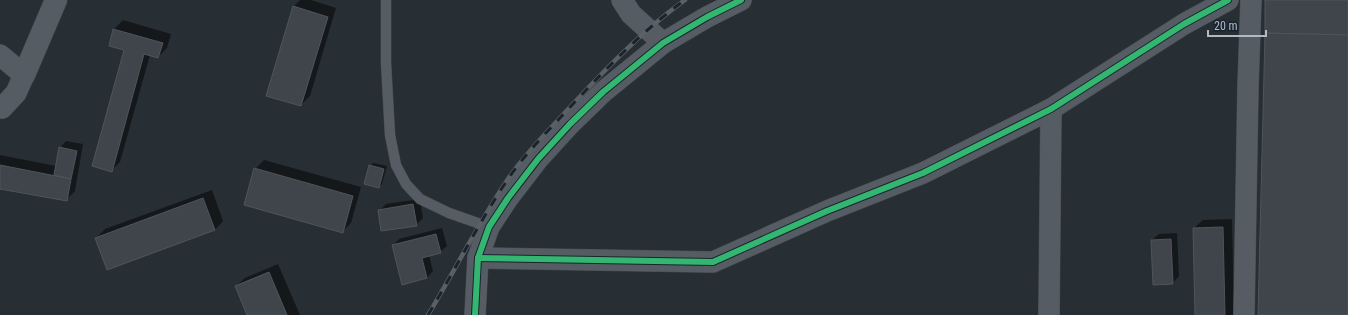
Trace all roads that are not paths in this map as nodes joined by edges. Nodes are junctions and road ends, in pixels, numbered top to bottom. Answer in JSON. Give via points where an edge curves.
{"nodes":[{"id":1,"x":56,"y":0,"type":"edge"},
{"id":2,"x":386,"y":0,"type":"edge"},
{"id":3,"x":622,"y":0,"type":"edge"},
{"id":4,"x":741,"y":0,"type":"edge"},
{"id":5,"x":1228,"y":0,"type":"edge"},
{"id":6,"x":1252,"y":0,"type":"edge"},
{"id":7,"x":663,"y":42,"type":"junction"},
{"id":8,"x":0,"y":55,"type":"edge"},
{"id":9,"x":24,"y":75,"type":"junction"},
{"id":10,"x":0,"y":108,"type":"edge"},
{"id":11,"x":1051,"y":109,"type":"junction"},
{"id":12,"x":489,"y":227,"type":"junction"},
{"id":13,"x":478,"y":258,"type":"junction"},
{"id":14,"x":475,"y":315,"type":"edge"},
{"id":15,"x":1049,"y":315,"type":"edge"},
{"id":16,"x":1244,"y":315,"type":"edge"}],
"edges":[{"from":1,"to":9,"type":"street"},
{"from":2,"to":12,"type":"lane","via":[[386,63],[390,128],[396,165],[406,184],[420,199],[448,213]]},
{"from":3,"to":7,"type":"street","via":[[631,14]]},
{"from":4,"to":7,"type":"street"},
{"from":5,"to":11,"type":"street","via":[[1184,24]]},
{"from":6,"to":16,"type":"street"},
{"from":7,"to":12,"type":"street","via":[[603,92],[570,124],[538,159]]},
{"from":8,"to":9,"type":"street"},
{"from":9,"to":10,"type":"street","via":[[16,93]]},
{"from":11,"to":13,"type":"street","via":[[923,173],[827,211],[712,262]]},
{"from":11,"to":15,"type":"street"},
{"from":12,"to":13,"type":"street"},
{"from":13,"to":14,"type":"street"}]}
